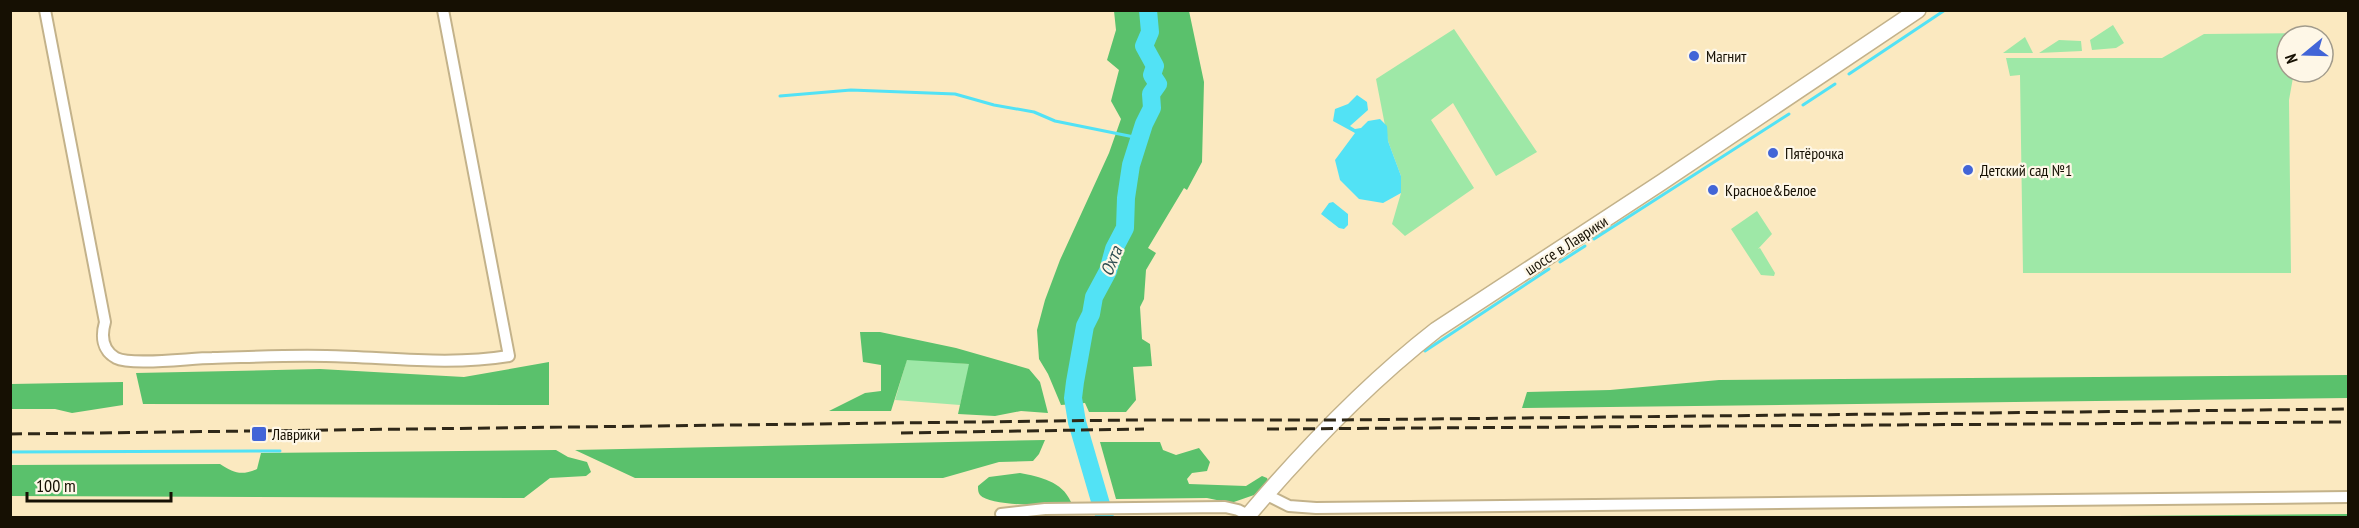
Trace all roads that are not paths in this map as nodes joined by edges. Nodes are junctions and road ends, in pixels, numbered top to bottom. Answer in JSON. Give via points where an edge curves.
{"nodes":[{"id":1,"x":45,"y":10,"type":"edge"},
{"id":2,"x":443,"y":10,"type":"edge"},
{"id":3,"x":1918,"y":10,"type":"edge"},
{"id":4,"x":1267,"y":495,"type":"junction"},
{"id":5,"x":2349,"y":497,"type":"edge"},
{"id":6,"x":1001,"y":514,"type":"dead end"},
{"id":7,"x":1247,"y":516,"type":"edge"}],
"edges":[{"from":1,"to":2,"type":"street","via":[[105,322],[102,340],[114,357],[126,362],[326,356],[425,361],[509,356]]},
{"from":3,"to":4,"type":"street","name":"шоссе в Лаврики","via":[[1436,330],[1371,387]]},
{"from":4,"to":5,"type":"street","via":[[1289,506],[1316,508]]},
{"from":4,"to":7,"type":"street","name":"шоссе в Лаврики"},
{"from":6,"to":7,"type":"street","via":[[1225,507]]}]}
